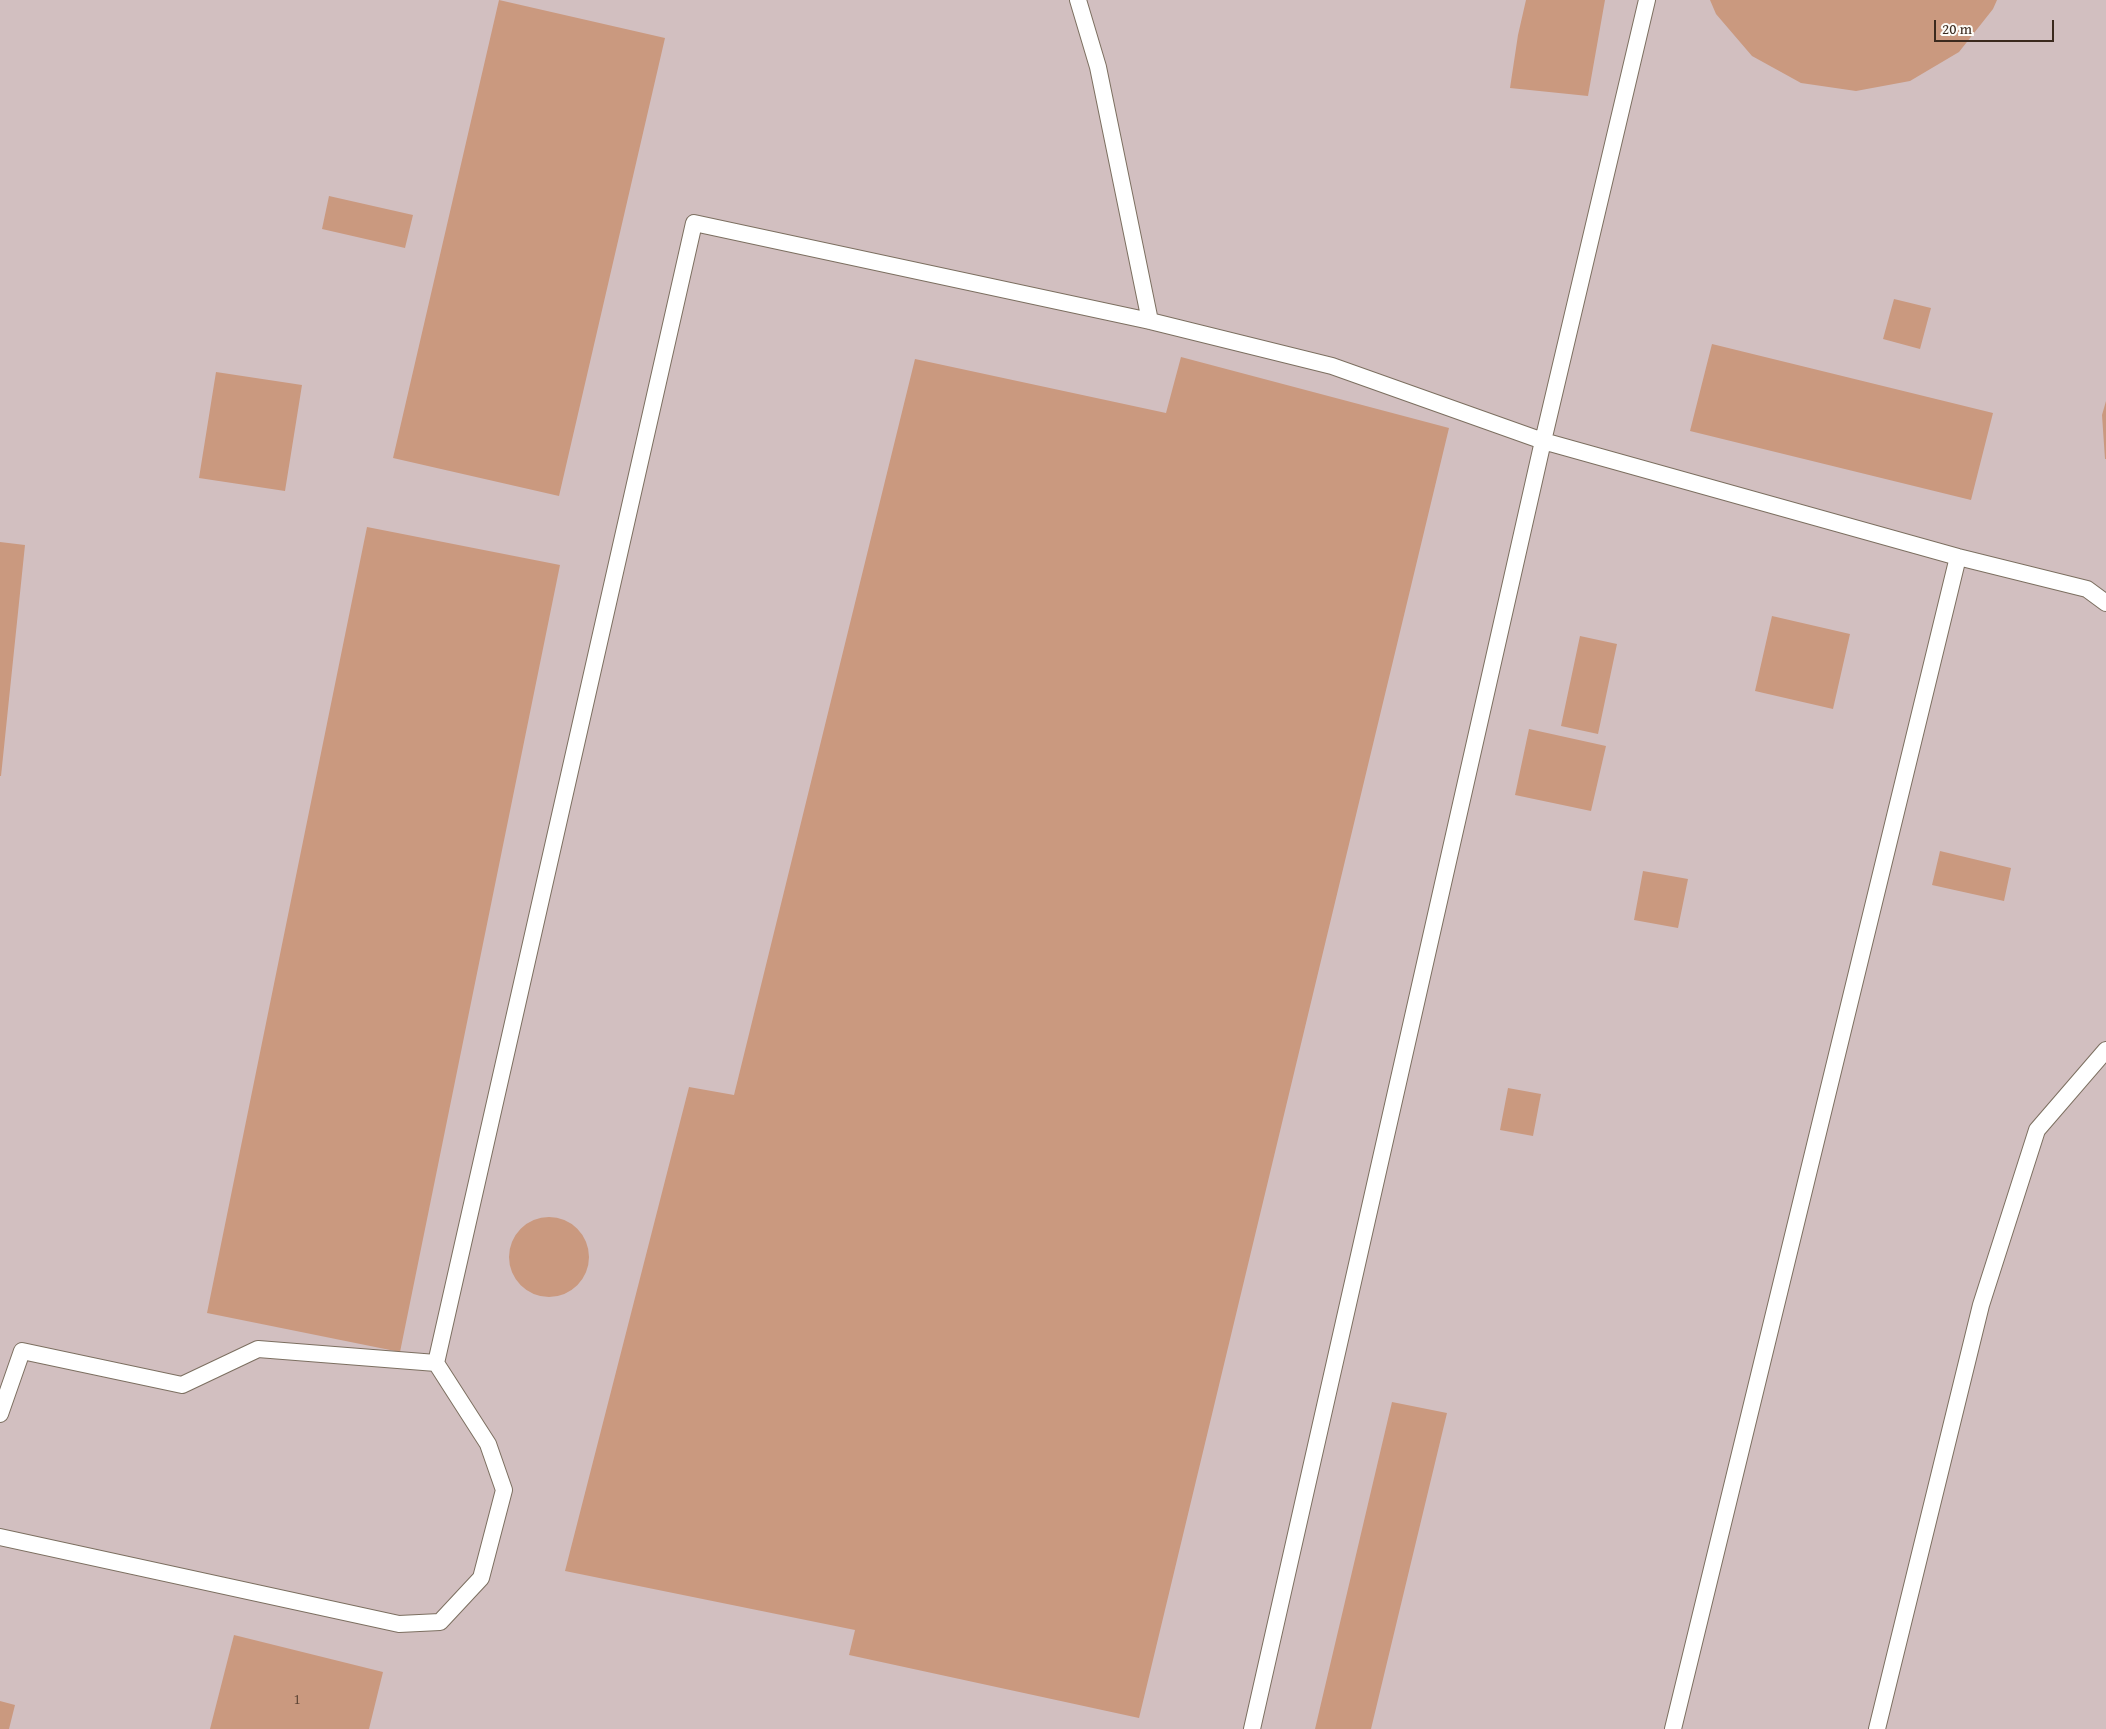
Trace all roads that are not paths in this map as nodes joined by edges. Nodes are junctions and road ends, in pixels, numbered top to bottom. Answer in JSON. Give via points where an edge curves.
{"nodes":[{"id":1,"x":1078,"y":0,"type":"edge"},
{"id":2,"x":1647,"y":0,"type":"edge"},
{"id":3,"x":1150,"y":321,"type":"junction"},
{"id":4,"x":1543,"y":441,"type":"junction"},
{"id":5,"x":1958,"y":557,"type":"junction"},
{"id":6,"x":2106,"y":603,"type":"edge"},
{"id":7,"x":2106,"y":1050,"type":"edge"},
{"id":8,"x":436,"y":1363,"type":"junction"},
{"id":9,"x":0,"y":1414,"type":"edge"},
{"id":10,"x":0,"y":1537,"type":"edge"},
{"id":11,"x":1252,"y":1729,"type":"edge"},
{"id":12,"x":1673,"y":1729,"type":"edge"},
{"id":13,"x":1877,"y":1729,"type":"edge"}],
"edges":[{"from":1,"to":3,"type":"lane","via":[[1098,67]]},
{"from":2,"to":4,"type":"lane"},
{"from":3,"to":4,"type":"lane","via":[[1332,366]]},
{"from":3,"to":8,"type":"lane","via":[[694,223]]},
{"from":4,"to":5,"type":"lane"},
{"from":4,"to":11,"type":"lane"},
{"from":5,"to":6,"type":"lane","via":[[2086,589]]},
{"from":5,"to":12,"type":"lane"},
{"from":7,"to":13,"type":"lane","via":[[2037,1130],[1981,1306]]},
{"from":8,"to":9,"type":"lane","via":[[258,1349],[182,1385],[22,1351]]},
{"from":8,"to":10,"type":"lane","via":[[488,1444],[504,1490],[481,1578],[440,1622],[398,1624]]}]}
